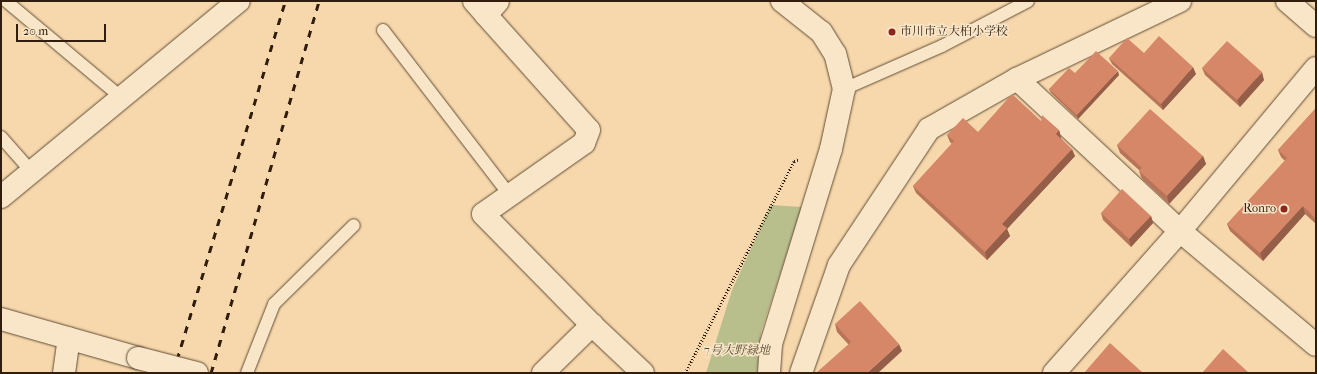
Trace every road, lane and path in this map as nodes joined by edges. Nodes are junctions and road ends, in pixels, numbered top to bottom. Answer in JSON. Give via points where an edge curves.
{"nodes":[{"id":1,"x":6,"y":1,"type":"edge"},
{"id":2,"x":239,"y":1,"type":"edge"},
{"id":3,"x":782,"y":1,"type":"edge"},
{"id":4,"x":1028,"y":1,"type":"edge"},
{"id":5,"x":1180,"y":1,"type":"edge"},
{"id":6,"x":1286,"y":1,"type":"edge"},
{"id":7,"x":486,"y":6,"type":"edge"},
{"id":8,"x":1316,"y":26,"type":"edge"},
{"id":9,"x":383,"y":30,"type":"dead end"},
{"id":10,"x":1316,"y":68,"type":"edge"},
{"id":11,"x":1017,"y":79,"type":"junction"},
{"id":12,"x":844,"y":89,"type":"junction"},
{"id":13,"x":122,"y":98,"type":"junction"},
{"id":14,"x":1,"y":137,"type":"edge"},
{"id":15,"x":831,"y":149,"type":"junction"},
{"id":16,"x":32,"y":172,"type":"junction"},
{"id":17,"x":510,"y":194,"type":"junction"},
{"id":18,"x":1,"y":197,"type":"edge"},
{"id":19,"x":354,"y":225,"type":"dead end"},
{"id":20,"x":1180,"y":231,"type":"junction"},
{"id":21,"x":1,"y":318,"type":"edge"},
{"id":22,"x":592,"y":325,"type":"junction"},
{"id":23,"x":69,"y":338,"type":"junction"},
{"id":24,"x":1316,"y":345,"type":"edge"},
{"id":25,"x":64,"y":373,"type":"edge"},
{"id":26,"x":197,"y":373,"type":"edge"},
{"id":27,"x":247,"y":373,"type":"edge"},
{"id":28,"x":543,"y":373,"type":"edge"},
{"id":29,"x":643,"y":373,"type":"edge"},
{"id":30,"x":685,"y":373,"type":"edge"},
{"id":31,"x":769,"y":373,"type":"edge"},
{"id":32,"x":800,"y":373,"type":"edge"},
{"id":33,"x":1054,"y":373,"type":"edge"}],
"edges":[{"from":1,"to":13,"type":"lane"},
{"from":2,"to":13,"type":"street"},
{"from":3,"to":12,"type":"street","via":[[822,32],[835,54]]},
{"from":4,"to":12,"type":"lane","via":[[942,46]]},
{"from":5,"to":11,"type":"street"},
{"from":6,"to":8,"type":"street"},
{"from":7,"to":17,"type":"street","via":[[588,130],[584,143]]},
{"from":9,"to":17,"type":"lane"},
{"from":10,"to":20,"type":"street"},
{"from":11,"to":20,"type":"street"},
{"from":11,"to":32,"type":"street","via":[[929,129],[839,266]]},
{"from":12,"to":15,"type":"street"},
{"from":13,"to":16,"type":"street"},
{"from":14,"to":16,"type":"lane"},
{"from":15,"to":30,"type":"path","via":[[794,161]]},
{"from":15,"to":31,"type":"street","via":[[771,344]]},
{"from":16,"to":18,"type":"street"},
{"from":17,"to":22,"type":"street","via":[[483,214]]},
{"from":19,"to":27,"type":"lane","via":[[274,304]]},
{"from":20,"to":24,"type":"street"},
{"from":20,"to":33,"type":"street"},
{"from":21,"to":23,"type":"street"},
{"from":22,"to":28,"type":"street"},
{"from":22,"to":29,"type":"street"},
{"from":23,"to":25,"type":"street"},
{"from":23,"to":26,"type":"street","bridge":true}]}
